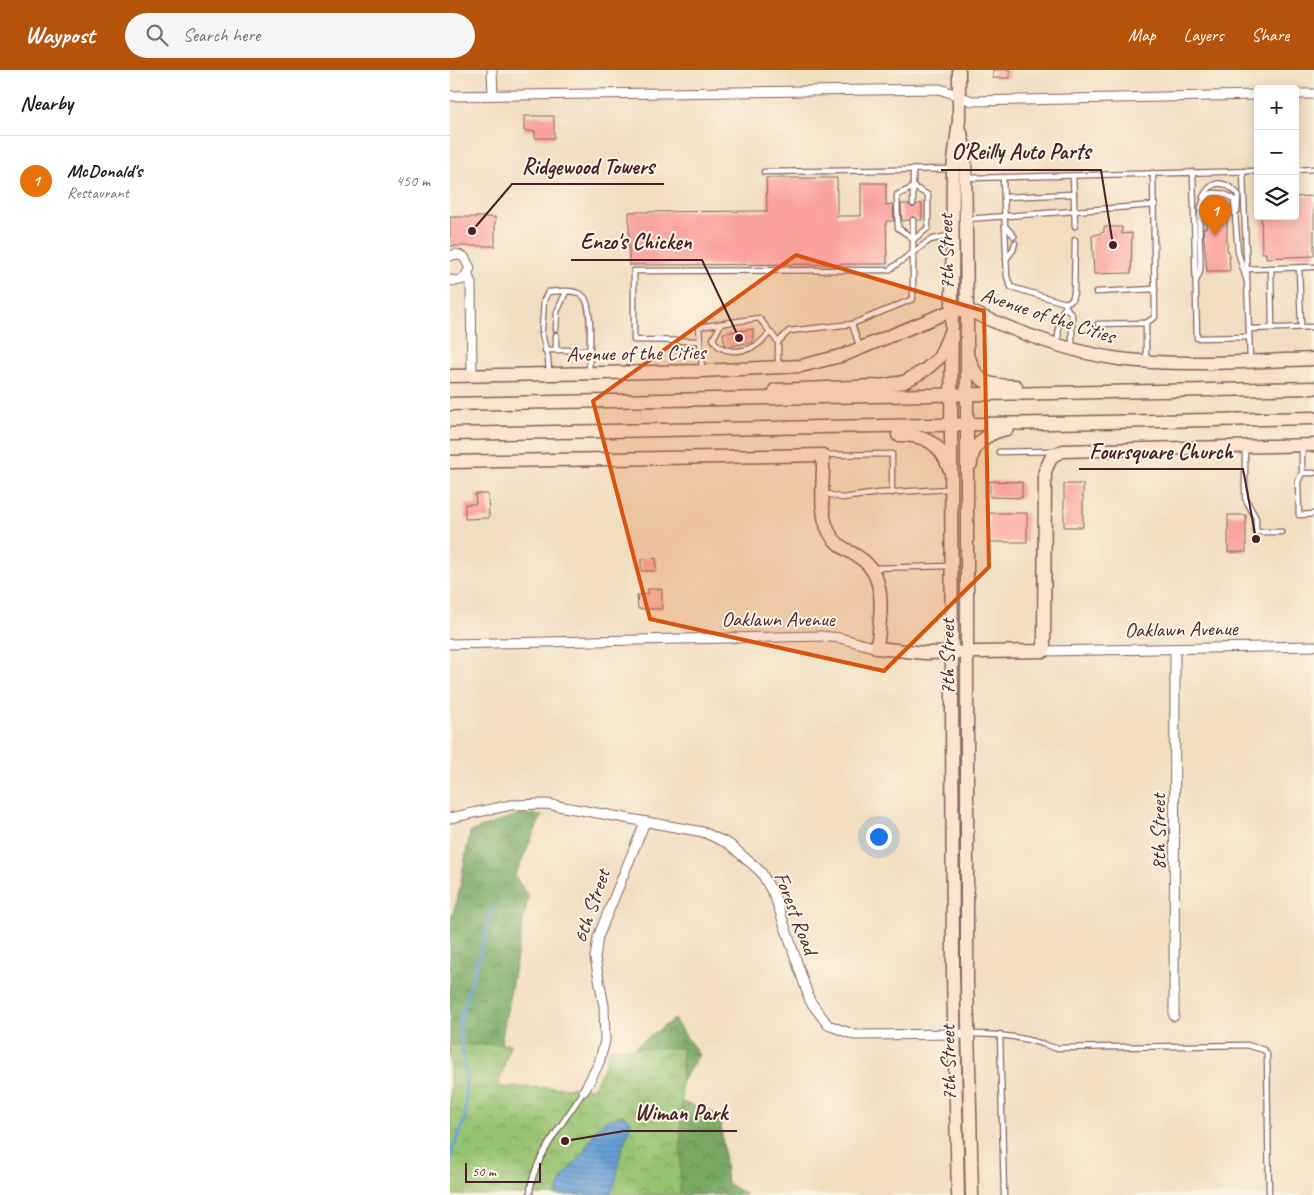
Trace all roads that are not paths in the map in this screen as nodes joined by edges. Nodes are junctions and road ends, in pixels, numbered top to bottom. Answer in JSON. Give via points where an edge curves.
{"nodes":[{"id":1,"x":492,"y":70,"type":"edge"},
{"id":2,"x":959,"y":70,"type":"edge"},
{"id":3,"x":1299,"y":94,"type":"edge"},
{"id":4,"x":1314,"y":94,"type":"edge"},
{"id":5,"x":493,"y":95,"type":"junction"},
{"id":6,"x":1254,"y":95,"type":"edge"},
{"id":7,"x":450,"y":96,"type":"edge"},
{"id":8,"x":959,"y":96,"type":"junction"},
{"id":9,"x":959,"y":120,"type":"junction"},
{"id":10,"x":953,"y":169,"type":"junction"},
{"id":11,"x":1314,"y":169,"type":"edge"},
{"id":12,"x":913,"y":170,"type":"junction"},
{"id":13,"x":1254,"y":170,"type":"edge"},
{"id":14,"x":1299,"y":170,"type":"edge"},
{"id":15,"x":1243,"y":171,"type":"junction"},
{"id":16,"x":764,"y":172,"type":"dead end"},
{"id":17,"x":1193,"y":172,"type":"junction"},
{"id":18,"x":1153,"y":173,"type":"junction"},
{"id":19,"x":1073,"y":176,"type":"junction"},
{"id":20,"x":1003,"y":177,"type":"junction"},
{"id":21,"x":965,"y":178,"type":"junction"},
{"id":22,"x":914,"y":187,"type":"junction"},
{"id":23,"x":1074,"y":194,"type":"junction"},
{"id":24,"x":1004,"y":196,"type":"junction"},
{"id":25,"x":1204,"y":197,"type":"junction"},
{"id":26,"x":913,"y":204,"type":"dead end"},
{"id":27,"x":1155,"y":205,"type":"junction"},
{"id":28,"x":1074,"y":210,"type":"junction"},
{"id":29,"x":1005,"y":215,"type":"junction"},
{"id":30,"x":1236,"y":215,"type":"junction"},
{"id":31,"x":966,"y":219,"type":"junction"},
{"id":32,"x":913,"y":220,"type":"dead end"},
{"id":33,"x":1005,"y":226,"type":"junction"},
{"id":34,"x":1075,"y":226,"type":"dead end"},
{"id":35,"x":953,"y":234,"type":"junction"},
{"id":36,"x":1014,"y":236,"type":"dead end"},
{"id":37,"x":914,"y":239,"type":"junction"},
{"id":38,"x":1075,"y":240,"type":"dead end"},
{"id":39,"x":1015,"y":242,"type":"dead end"},
{"id":40,"x":914,"y":251,"type":"junction"},
{"id":41,"x":450,"y":256,"type":"edge"},
{"id":42,"x":1006,"y":259,"type":"junction"},
{"id":43,"x":1271,"y":268,"type":"junction"},
{"id":44,"x":1299,"y":268,"type":"junction"},
{"id":45,"x":1314,"y":268,"type":"edge"},
{"id":46,"x":1247,"y":269,"type":"junction"},
{"id":47,"x":468,"y":276,"type":"junction"},
{"id":48,"x":450,"y":280,"type":"edge"},
{"id":49,"x":1248,"y":282,"type":"junction"},
{"id":50,"x":1195,"y":284,"type":"junction"},
{"id":51,"x":1155,"y":289,"type":"junction"},
{"id":52,"x":566,"y":292,"type":"junction"},
{"id":53,"x":1096,"y":292,"type":"dead end"},
{"id":54,"x":1066,"y":305,"type":"junction"},
{"id":55,"x":953,"y":310,"type":"junction"},
{"id":56,"x":967,"y":310,"type":"junction"},
{"id":57,"x":953,"y":323,"type":"junction"},
{"id":58,"x":1146,"y":323,"type":"junction"},
{"id":59,"x":722,"y":324,"type":"junction"},
{"id":60,"x":852,"y":324,"type":"junction"},
{"id":61,"x":1098,"y":324,"type":"dead end"},
{"id":62,"x":1301,"y":327,"type":"junction"},
{"id":63,"x":1314,"y":327,"type":"edge"},
{"id":64,"x":1272,"y":328,"type":"junction"},
{"id":65,"x":1249,"y":329,"type":"junction"},
{"id":66,"x":770,"y":332,"type":"junction"},
{"id":67,"x":1249,"y":336,"type":"junction"},
{"id":68,"x":700,"y":341,"type":"junction"},
{"id":69,"x":778,"y":342,"type":"junction"},
{"id":70,"x":1058,"y":344,"type":"junction"},
{"id":71,"x":1072,"y":348,"type":"junction"},
{"id":72,"x":860,"y":349,"type":"junction"},
{"id":73,"x":967,"y":349,"type":"junction"},
{"id":74,"x":545,"y":350,"type":"junction"},
{"id":75,"x":556,"y":350,"type":"junction"},
{"id":76,"x":589,"y":350,"type":"junction"},
{"id":77,"x":1314,"y":359,"type":"edge"},
{"id":78,"x":1146,"y":361,"type":"junction"},
{"id":79,"x":1250,"y":361,"type":"junction"},
{"id":80,"x":778,"y":369,"type":"junction"},
{"id":81,"x":702,"y":371,"type":"junction"},
{"id":82,"x":589,"y":374,"type":"junction"},
{"id":83,"x":549,"y":375,"type":"junction"},
{"id":84,"x":450,"y":376,"type":"edge"},
{"id":85,"x":472,"y":376,"type":"junction"},
{"id":86,"x":1314,"y":388,"type":"edge"},
{"id":87,"x":1169,"y":391,"type":"junction"},
{"id":88,"x":967,"y":395,"type":"junction"},
{"id":89,"x":952,"y":396,"type":"junction"},
{"id":90,"x":679,"y":400,"type":"junction"},
{"id":91,"x":450,"y":404,"type":"edge"},
{"id":92,"x":1314,"y":418,"type":"edge"},
{"id":93,"x":1027,"y":424,"type":"junction"},
{"id":94,"x":966,"y":425,"type":"junction"},
{"id":95,"x":951,"y":426,"type":"junction"},
{"id":96,"x":763,"y":429,"type":"junction"},
{"id":97,"x":450,"y":434,"type":"edge"},
{"id":98,"x":1308,"y":445,"type":"edge"},
{"id":99,"x":1245,"y":446,"type":"junction"},
{"id":100,"x":1063,"y":450,"type":"junction"},
{"id":101,"x":999,"y":452,"type":"dead end"},
{"id":102,"x":824,"y":455,"type":"junction"},
{"id":103,"x":450,"y":462,"type":"edge"},
{"id":104,"x":1302,"y":472,"type":"junction"},
{"id":105,"x":1314,"y":472,"type":"edge"},
{"id":106,"x":952,"y":483,"type":"junction"},
{"id":107,"x":824,"y":493,"type":"junction"},
{"id":108,"x":892,"y":493,"type":"junction"},
{"id":109,"x":967,"y":504,"type":"junction"},
{"id":110,"x":1314,"y":514,"type":"edge"},
{"id":111,"x":1282,"y":532,"type":"dead end"},
{"id":112,"x":952,"y":566,"type":"junction"},
{"id":113,"x":871,"y":568,"type":"junction"},
{"id":114,"x":450,"y":644,"type":"edge"},
{"id":115,"x":1314,"y":646,"type":"edge"},
{"id":116,"x":877,"y":648,"type":"junction"},
{"id":117,"x":1175,"y":649,"type":"junction"},
{"id":118,"x":967,"y":652,"type":"junction"},
{"id":119,"x":1044,"y":652,"type":"junction"},
{"id":120,"x":952,"y":653,"type":"junction"},
{"id":121,"x":450,"y":818,"type":"edge"},
{"id":122,"x":645,"y":822,"type":"junction"},
{"id":123,"x":1174,"y":1016,"type":"dead end"},
{"id":124,"x":954,"y":1034,"type":"junction"},
{"id":125,"x":968,"y":1034,"type":"junction"},
{"id":126,"x":1000,"y":1034,"type":"junction"},
{"id":127,"x":584,"y":1091,"type":"joint"},
{"id":128,"x":530,"y":1195,"type":"edge"},
{"id":129,"x":958,"y":1195,"type":"edge"},
{"id":130,"x":972,"y":1195,"type":"edge"},
{"id":131,"x":1004,"y":1195,"type":"edge"},
{"id":132,"x":1269,"y":1195,"type":"edge"}],
"edges":[{"from":1,"to":5,"type":"street"},
{"from":2,"to":8,"type":"main road","name":"7th Street"},
{"from":3,"to":4,"type":"street"},
{"from":5,"to":7,"type":"street"},
{"from":5,"to":8,"type":"street","via":[[940,89]]},
{"from":6,"to":8,"type":"street","via":[[974,101]]},
{"from":8,"to":9,"type":"main road","name":"7th Street"},
{"from":9,"to":10,"type":"main road","name":"7th Street"},
{"from":9,"to":21,"type":"main road","name":"7th Street","via":[[965,152]]},
{"from":10,"to":12,"type":"lane"},
{"from":10,"to":35,"type":"main road","name":"7th Street"},
{"from":11,"to":14,"type":"lane"},
{"from":12,"to":16,"type":"lane"},
{"from":12,"to":22,"type":"lane"},
{"from":13,"to":15,"type":"lane"},
{"from":15,"to":17,"type":"lane"},
{"from":15,"to":46,"type":"lane"},
{"from":17,"to":18,"type":"lane"},
{"from":17,"to":50,"type":"lane"},
{"from":18,"to":19,"type":"lane"},
{"from":18,"to":27,"type":"lane"},
{"from":19,"to":20,"type":"lane"},
{"from":19,"to":23,"type":"lane"},
{"from":20,"to":21,"type":"lane"},
{"from":20,"to":24,"type":"lane"},
{"from":21,"to":31,"type":"main road","name":"7th Street"},
{"from":22,"to":26,"type":"lane"},
{"from":22,"to":37,"type":"lane","via":[[928,196],[928,228]]},
{"from":22,"to":37,"type":"lane","via":[[897,195],[898,228]]},
{"from":23,"to":24,"type":"lane"},
{"from":23,"to":28,"type":"lane"},
{"from":24,"to":29,"type":"lane"},
{"from":25,"to":30,"type":"lane","via":[[1210,192],[1227,194],[1234,200]]},
{"from":25,"to":30,"type":"lane","via":[[1208,188],[1215,184],[1230,186],[1238,194]]},
{"from":25,"to":50,"type":"lane","via":[[1200,207],[1200,271]]},
{"from":27,"to":28,"type":"lane"},
{"from":27,"to":51,"type":"lane"},
{"from":28,"to":29,"type":"lane"},
{"from":28,"to":34,"type":"lane"},
{"from":29,"to":31,"type":"lane"},
{"from":29,"to":33,"type":"lane"},
{"from":30,"to":49,"type":"lane","via":[[1238,252]]},
{"from":31,"to":56,"type":"main road","name":"7th Street"},
{"from":32,"to":37,"type":"lane"},
{"from":33,"to":36,"type":"lane"},
{"from":33,"to":42,"type":"lane"},
{"from":35,"to":40,"type":"lane","via":[[930,240]]},
{"from":35,"to":55,"type":"main road","name":"7th Street"},
{"from":37,"to":40,"type":"lane"},
{"from":38,"to":54,"type":"lane","via":[[1074,293]]},
{"from":39,"to":42,"type":"lane"},
{"from":40,"to":60,"type":"lane","via":[[913,299]]},
{"from":40,"to":68,"type":"lane","via":[[889,270],[634,271],[634,340]]},
{"from":41,"to":47,"type":"street","via":[[460,255],[468,260]]},
{"from":42,"to":54,"type":"lane","via":[[1011,287]]},
{"from":43,"to":44,"type":"lane"},
{"from":43,"to":46,"type":"lane"},
{"from":43,"to":64,"type":"lane"},
{"from":44,"to":45,"type":"lane"},
{"from":44,"to":62,"type":"lane"},
{"from":46,"to":49,"type":"lane"},
{"from":47,"to":48,"type":"street","via":[[460,281]]},
{"from":47,"to":85,"type":"street","via":[[471,283]]},
{"from":49,"to":65,"type":"lane"},
{"from":50,"to":67,"type":"lane","via":[[1197,338]]},
{"from":51,"to":53,"type":"lane"},
{"from":51,"to":58,"type":"lane","via":[[1155,317]]},
{"from":52,"to":74,"type":"lane","via":[[548,292],[544,300],[542,332]]},
{"from":52,"to":75,"type":"lane","via":[[556,312]]},
{"from":52,"to":76,"type":"lane","via":[[582,295],[589,304]]},
{"from":54,"to":70,"type":"lane","via":[[1059,315]]},
{"from":54,"to":71,"type":"lane","via":[[1072,315]]},
{"from":55,"to":56,"type":"main road","name":"Avenue of the Cities"},
{"from":55,"to":57,"type":"main road","name":"7th Street"},
{"from":55,"to":72,"type":"main road","name":"Avenue of the Cities"},
{"from":56,"to":70,"type":"main road","name":"Avenue of the Cities"},
{"from":56,"to":73,"type":"main road","name":"7th Street"},
{"from":57,"to":89,"type":"main road","name":"7th Street"},
{"from":57,"to":90,"type":"main road","via":[[939,358],[904,382]]},
{"from":58,"to":61,"type":"lane"},
{"from":58,"to":78,"type":"lane"},
{"from":59,"to":66,"type":"lane","via":[[759,318]]},
{"from":59,"to":66,"type":"lane","via":[[713,339],[723,350],[754,346]]},
{"from":59,"to":68,"type":"lane","via":[[699,327]]},
{"from":60,"to":69,"type":"lane","via":[[790,331]]},
{"from":60,"to":72,"type":"lane"},
{"from":62,"to":63,"type":"lane"},
{"from":62,"to":64,"type":"lane"},
{"from":64,"to":65,"type":"lane"},
{"from":65,"to":67,"type":"lane"},
{"from":66,"to":69,"type":"lane"},
{"from":67,"to":79,"type":"lane"},
{"from":68,"to":81,"type":"lane"},
{"from":69,"to":80,"type":"lane"},
{"from":70,"to":71,"type":"main road","name":"Avenue of the Cities"},
{"from":71,"to":78,"type":"main road","name":"Avenue of the Cities"},
{"from":72,"to":80,"type":"main road","name":"Avenue of the Cities","via":[[817,363]]},
{"from":73,"to":87,"type":"main road","via":[[973,372],[1001,386],[1086,384]]},
{"from":73,"to":88,"type":"main road","name":"7th Street"},
{"from":74,"to":75,"type":"lane"},
{"from":74,"to":83,"type":"lane"},
{"from":75,"to":76,"type":"lane"},
{"from":76,"to":82,"type":"lane"},
{"from":77,"to":79,"type":"main road","name":"Avenue of the Cities"},
{"from":78,"to":79,"type":"main road","name":"Avenue of the Cities"},
{"from":80,"to":81,"type":"main road","name":"Avenue of the Cities"},
{"from":81,"to":82,"type":"main road","name":"Avenue of the Cities"},
{"from":82,"to":83,"type":"main road","name":"Avenue of the Cities"},
{"from":83,"to":85,"type":"main road","name":"Avenue of the Cities"},
{"from":84,"to":85,"type":"main road","name":"Avenue of the Cities"},
{"from":86,"to":87,"type":"main road"},
{"from":87,"to":88,"type":"main road"},
{"from":88,"to":89,"type":"main road"},
{"from":88,"to":94,"type":"main road","name":"7th Street"},
{"from":89,"to":90,"type":"main road"},
{"from":89,"to":95,"type":"main road","name":"7th Street"},
{"from":90,"to":91,"type":"main road"},
{"from":92,"to":93,"type":"main road"},
{"from":93,"to":94,"type":"main road"},
{"from":93,"to":109,"type":"main road","via":[[999,430],[981,439],[971,459]]},
{"from":94,"to":95,"type":"main road"},
{"from":94,"to":109,"type":"main road","name":"7th Street"},
{"from":95,"to":96,"type":"main road"},
{"from":95,"to":106,"type":"main road","name":"7th Street"},
{"from":96,"to":97,"type":"main road"},
{"from":96,"to":106,"type":"main road","via":[[837,436],[918,436],[930,440],[942,451]]},
{"from":98,"to":99,"type":"main road"},
{"from":98,"to":104,"type":"lane"},
{"from":99,"to":100,"type":"main road"},
{"from":99,"to":111,"type":"lane","via":[[1245,498],[1256,518],[1256,532]]},
{"from":100,"to":101,"type":"lane"},
{"from":100,"to":119,"type":"main road","via":[[1052,456],[1045,471]]},
{"from":102,"to":103,"type":"main road"},
{"from":102,"to":107,"type":"main road"},
{"from":102,"to":108,"type":"lane","via":[[892,454]]},
{"from":104,"to":105,"type":"lane"},
{"from":104,"to":110,"type":"lane","via":[[1298,482],[1299,515]]},
{"from":106,"to":108,"type":"lane"},
{"from":106,"to":112,"type":"main road","name":"7th Street"},
{"from":107,"to":108,"type":"lane","via":[[842,498]]},
{"from":107,"to":113,"type":"main road","via":[[824,519],[829,533],[840,547]]},
{"from":109,"to":118,"type":"main road","name":"7th Street"},
{"from":112,"to":113,"type":"lane"},
{"from":112,"to":120,"type":"main road","name":"7th Street"},
{"from":113,"to":116,"type":"main road","via":[[878,582],[880,603]]},
{"from":114,"to":116,"type":"street","name":"Oaklawn Avenue","via":[[821,636]]},
{"from":115,"to":117,"type":"street","name":"Oaklawn Avenue"},
{"from":116,"to":120,"type":"main road","name":"Oaklawn Avenue"},
{"from":117,"to":119,"type":"street","name":"Oaklawn Avenue"},
{"from":117,"to":123,"type":"street","name":"8th Street"},
{"from":118,"to":119,"type":"main road","name":"Oaklawn Avenue"},
{"from":118,"to":120,"type":"main road","name":"Oaklawn Avenue"},
{"from":118,"to":125,"type":"main road","name":"7th Street"},
{"from":120,"to":124,"type":"main road","name":"7th Street"},
{"from":121,"to":122,"type":"street","name":"Forest Road","via":[[522,804],[547,804]]},
{"from":122,"to":124,"type":"street","name":"Forest Road","via":[[710,835],[742,853],[762,872],[775,897],[810,1001],[828,1025],[855,1035]]},
{"from":122,"to":127,"type":"street","name":"6th Street","via":[[596,943],[605,1041],[599,1063]]},
{"from":124,"to":125,"type":"street","name":"Forest Road"},
{"from":124,"to":129,"type":"main road","name":"7th Street"},
{"from":125,"to":126,"type":"lane"},
{"from":125,"to":130,"type":"main road","name":"7th Street"},
{"from":126,"to":131,"type":"lane"},
{"from":126,"to":132,"type":"lane","via":[[1036,1040],[1055,1048],[1247,1045],[1264,1050],[1267,1054]]},
{"from":127,"to":128,"type":"lane","via":[[544,1153]]}]}
